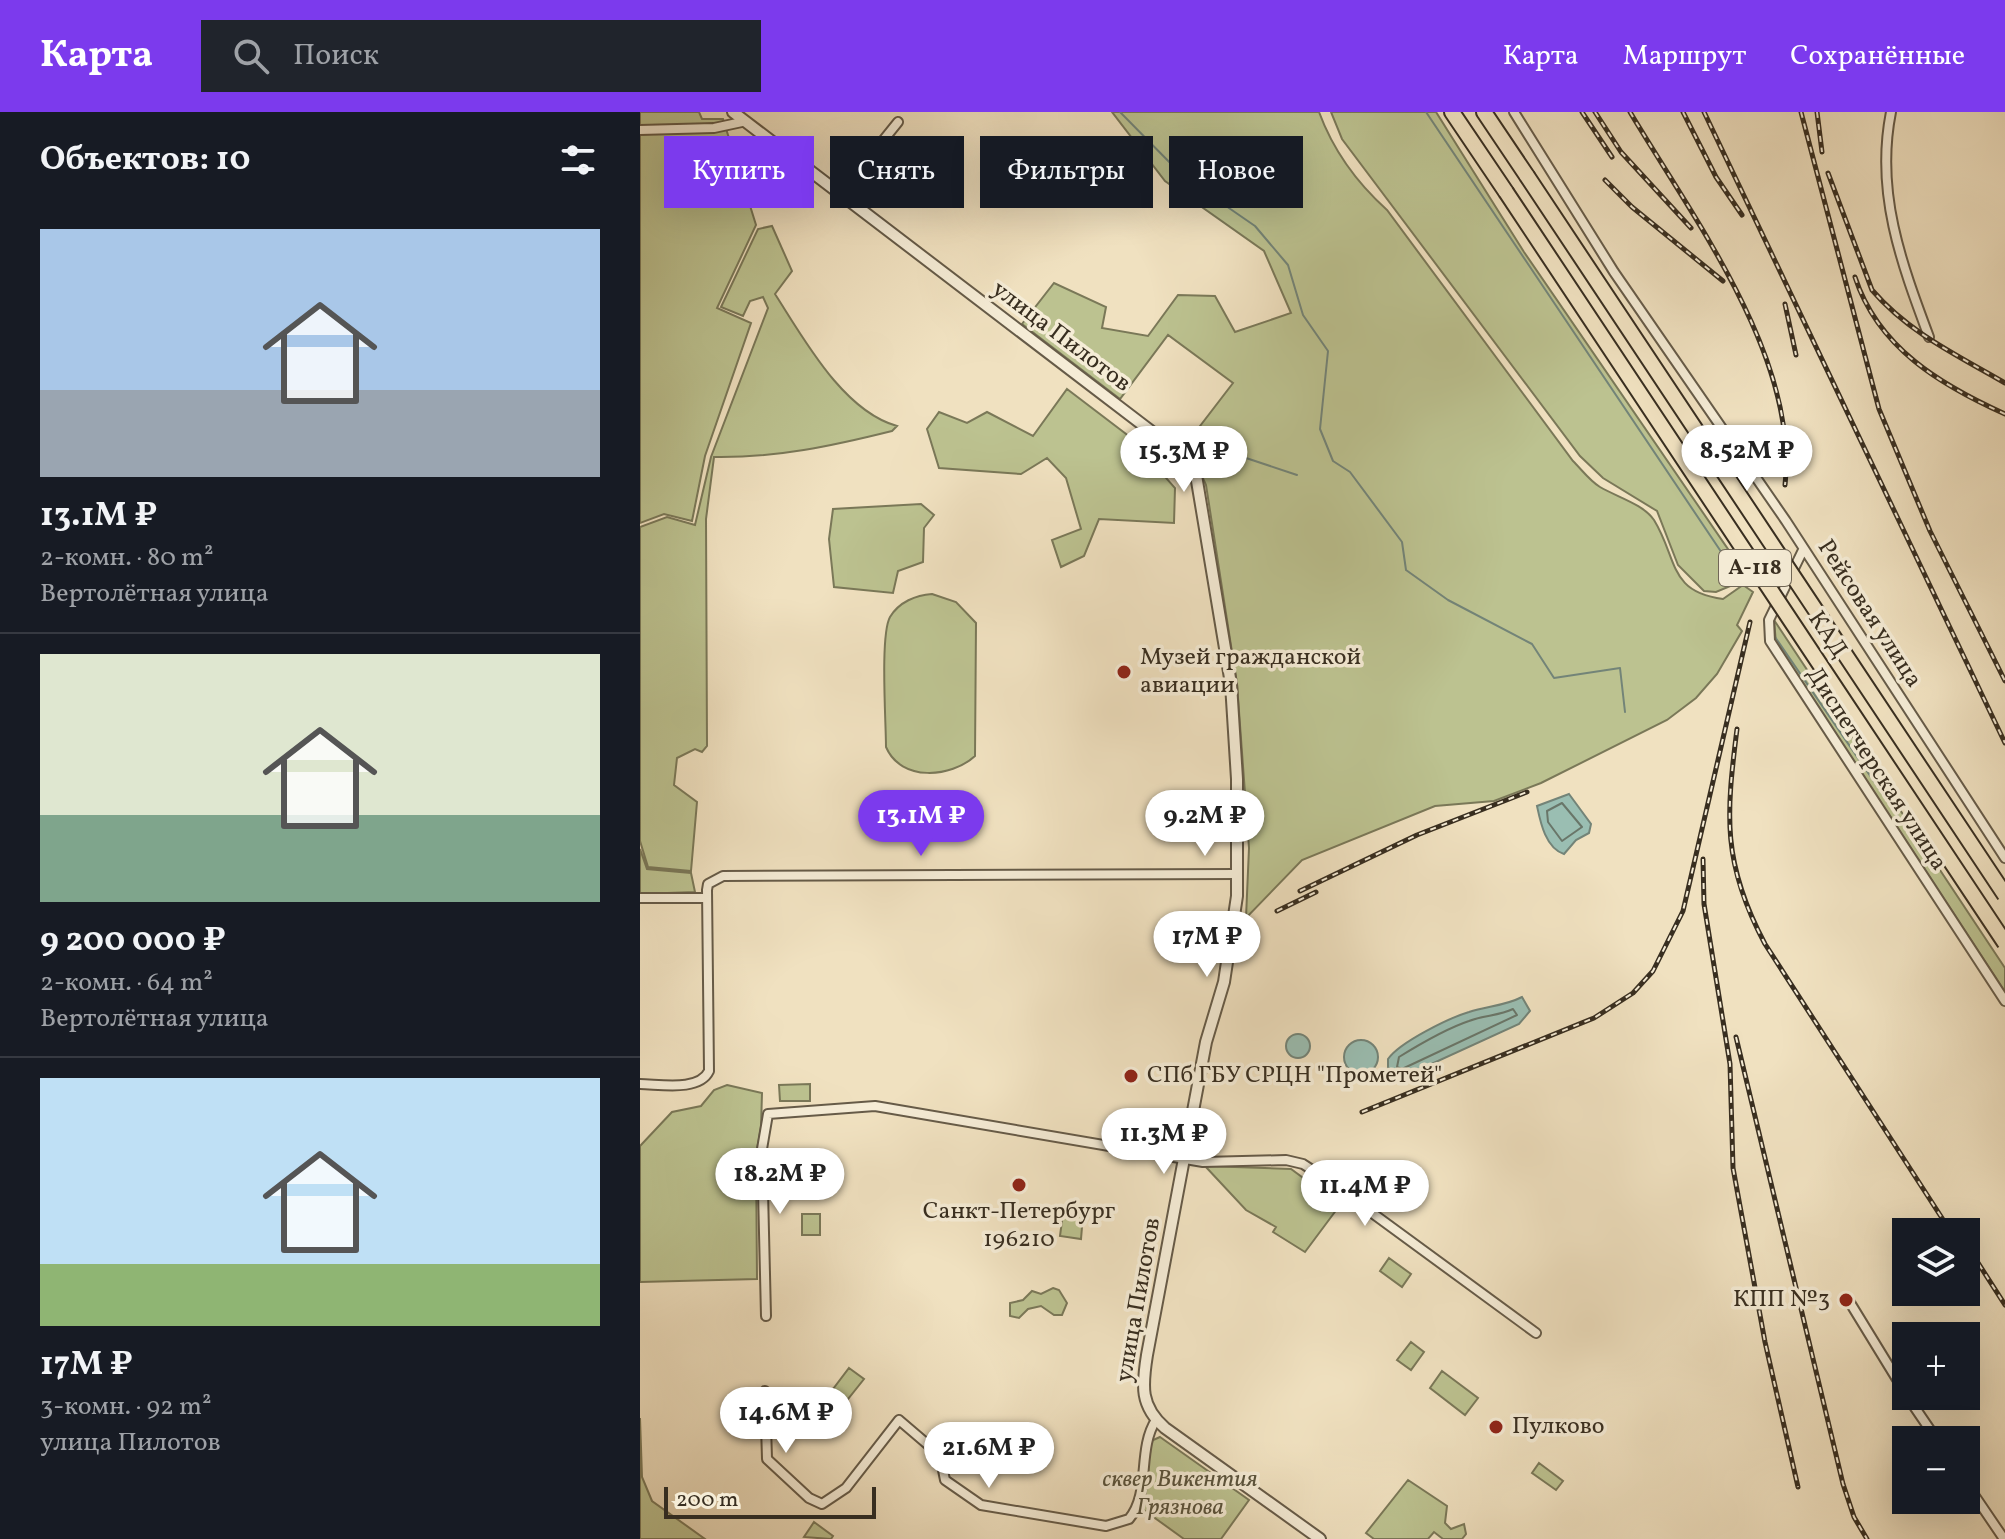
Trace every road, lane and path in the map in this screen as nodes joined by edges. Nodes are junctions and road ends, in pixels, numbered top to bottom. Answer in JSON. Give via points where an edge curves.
{"nodes":[{"id":1,"x":733,"y":112,"type":"edge"},
{"id":2,"x":1452,"y":112,"type":"edge"},
{"id":3,"x":1484,"y":112,"type":"edge"},
{"id":4,"x":1514,"y":112,"type":"edge"},
{"id":5,"x":1891,"y":112,"type":"edge"},
{"id":6,"x":742,"y":122,"type":"junction"},
{"id":7,"x":898,"y":122,"type":"dead end"},
{"id":8,"x":640,"y":130,"type":"edge"},
{"id":9,"x":887,"y":136,"type":"edge"},
{"id":10,"x":830,"y":187,"type":"edge"},
{"id":11,"x":858,"y":208,"type":"edge"},
{"id":12,"x":1929,"y":337,"type":"dead end"},
{"id":13,"x":1803,"y":550,"type":"junction"},
{"id":14,"x":2005,"y":858,"type":"edge"},
{"id":15,"x":1238,"y":874,"type":"junction"},
{"id":16,"x":2005,"y":895,"type":"edge"},
{"id":17,"x":640,"y":898,"type":"edge"},
{"id":18,"x":706,"y":898,"type":"junction"},
{"id":19,"x":2005,"y":943,"type":"edge"},
{"id":20,"x":2005,"y":1001,"type":"edge"},
{"id":21,"x":640,"y":1084,"type":"edge"},
{"id":22,"x":1184,"y":1159,"type":"junction"},
{"id":23,"x":1849,"y":1301,"type":"dead end"},
{"id":24,"x":766,"y":1316,"type":"dead end"},
{"id":25,"x":1536,"y":1333,"type":"dead end"},
{"id":26,"x":1892,"y":1371,"type":"edge"},
{"id":27,"x":765,"y":1391,"type":"dead end"},
{"id":28,"x":1156,"y":1420,"type":"junction"},
{"id":29,"x":1980,"y":1504,"type":"edge"},
{"id":30,"x":1320,"y":1539,"type":"edge"},
{"id":31,"x":2004,"y":1539,"type":"edge"}],
"edges":[{"from":1,"to":6,"type":"street","name":"улица Пилотов"},
{"from":2,"to":19,"type":"highway","name":"КАД","number":"А-118","bridge":true},
{"from":3,"to":16,"type":"highway","name":"КАД","number":"А-118","bridge":true},
{"from":4,"to":13,"type":"street","name":"Рейсовая улица","via":[[1614,272]]},
{"from":5,"to":12,"type":"street","via":[[1884,165],[1889,210]]},
{"from":6,"to":8,"type":"street"},
{"from":6,"to":10,"type":"street","name":"улица Пилотов"},
{"from":7,"to":9,"type":"street"},
{"from":11,"to":15,"type":"street","name":"улица Пилотов","via":[[1177,451],[1196,475],[1231,684]]},
{"from":13,"to":14,"type":"street","name":"Рейсовая улица"},
{"from":13,"to":20,"type":"street","name":"Диспетчерская улица","via":[[1769,620],[1770,641]]},
{"from":15,"to":18,"type":"street","via":[[772,873],[723,876],[708,884]]},
{"from":15,"to":22,"type":"street","name":"улица Пилотов","via":[[1230,953],[1206,1042]]},
{"from":17,"to":18,"type":"street"},
{"from":18,"to":21,"type":"street","via":[[709,1071],[688,1084]]},
{"from":22,"to":24,"type":"street","via":[[875,1106],[768,1114],[762,1149]]},
{"from":22,"to":25,"type":"street","via":[[1303,1164]]},
{"from":22,"to":28,"type":"street","name":"улица Пилотов","via":[[1143,1385],[1145,1405]]},
{"from":23,"to":26,"type":"street"},
{"from":27,"to":28,"type":"street","via":[[767,1459],[822,1504],[846,1488],[899,1420],[940,1455],[945,1480],[981,1505],[1115,1525],[1136,1509],[1147,1440]]},
{"from":28,"to":30,"type":"street"},
{"from":29,"to":31,"type":"street"}]}
